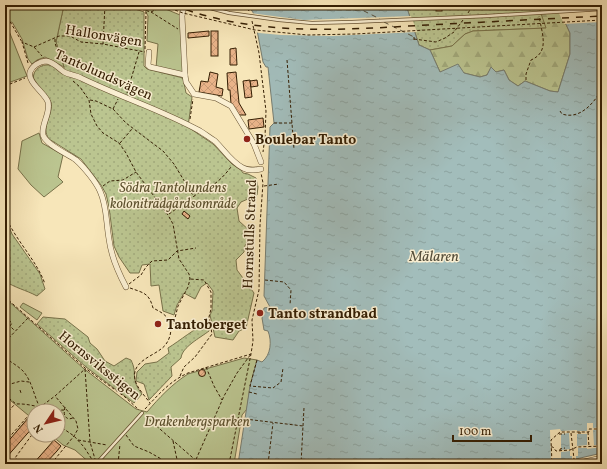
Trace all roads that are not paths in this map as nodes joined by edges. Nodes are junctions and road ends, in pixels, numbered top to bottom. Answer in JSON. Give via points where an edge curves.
{"nodes":[{"id":1,"x":184,"y":5,"type":"edge"},
{"id":2,"x":198,"y":5,"type":"edge"},
{"id":3,"x":602,"y":9,"type":"edge"},
{"id":4,"x":147,"y":52,"type":"road end"},
{"id":5,"x":185,"y":75,"type":"junction"},
{"id":6,"x":261,"y":162,"type":"joint"},
{"id":7,"x":261,"y":169,"type":"joint"},
{"id":8,"x":126,"y":287,"type":"road end"},
{"id":9,"x":142,"y":413,"type":"road end"},
{"id":10,"x":602,"y":458,"type":"edge"},
{"id":11,"x":96,"y":463,"type":"edge"},
{"id":12,"x":575,"y":464,"type":"edge"}],
"edges":[{"from":1,"to":5,"type":"street","via":[[182,16]]},
{"from":2,"to":3,"type":"lane","bridge":true,"via":[[229,13],[312,23]]},
{"from":4,"to":5,"type":"street","via":[[150,67]]},
{"from":5,"to":6,"type":"street","via":[[186,82],[194,94],[216,98],[231,106],[254,144]]},
{"from":6,"to":7,"type":"lane"},
{"from":7,"to":8,"type":"street","name":"Tantolundsvägen","via":[[250,171],[243,168],[214,140],[200,131],[64,72],[49,62],[37,64],[30,72],[30,77],[48,104],[43,135],[46,140],[78,162],[96,184],[106,209],[109,239],[117,270]]},
{"from":9,"to":11,"type":"lane"},
{"from":10,"to":12,"type":"street"}]}
